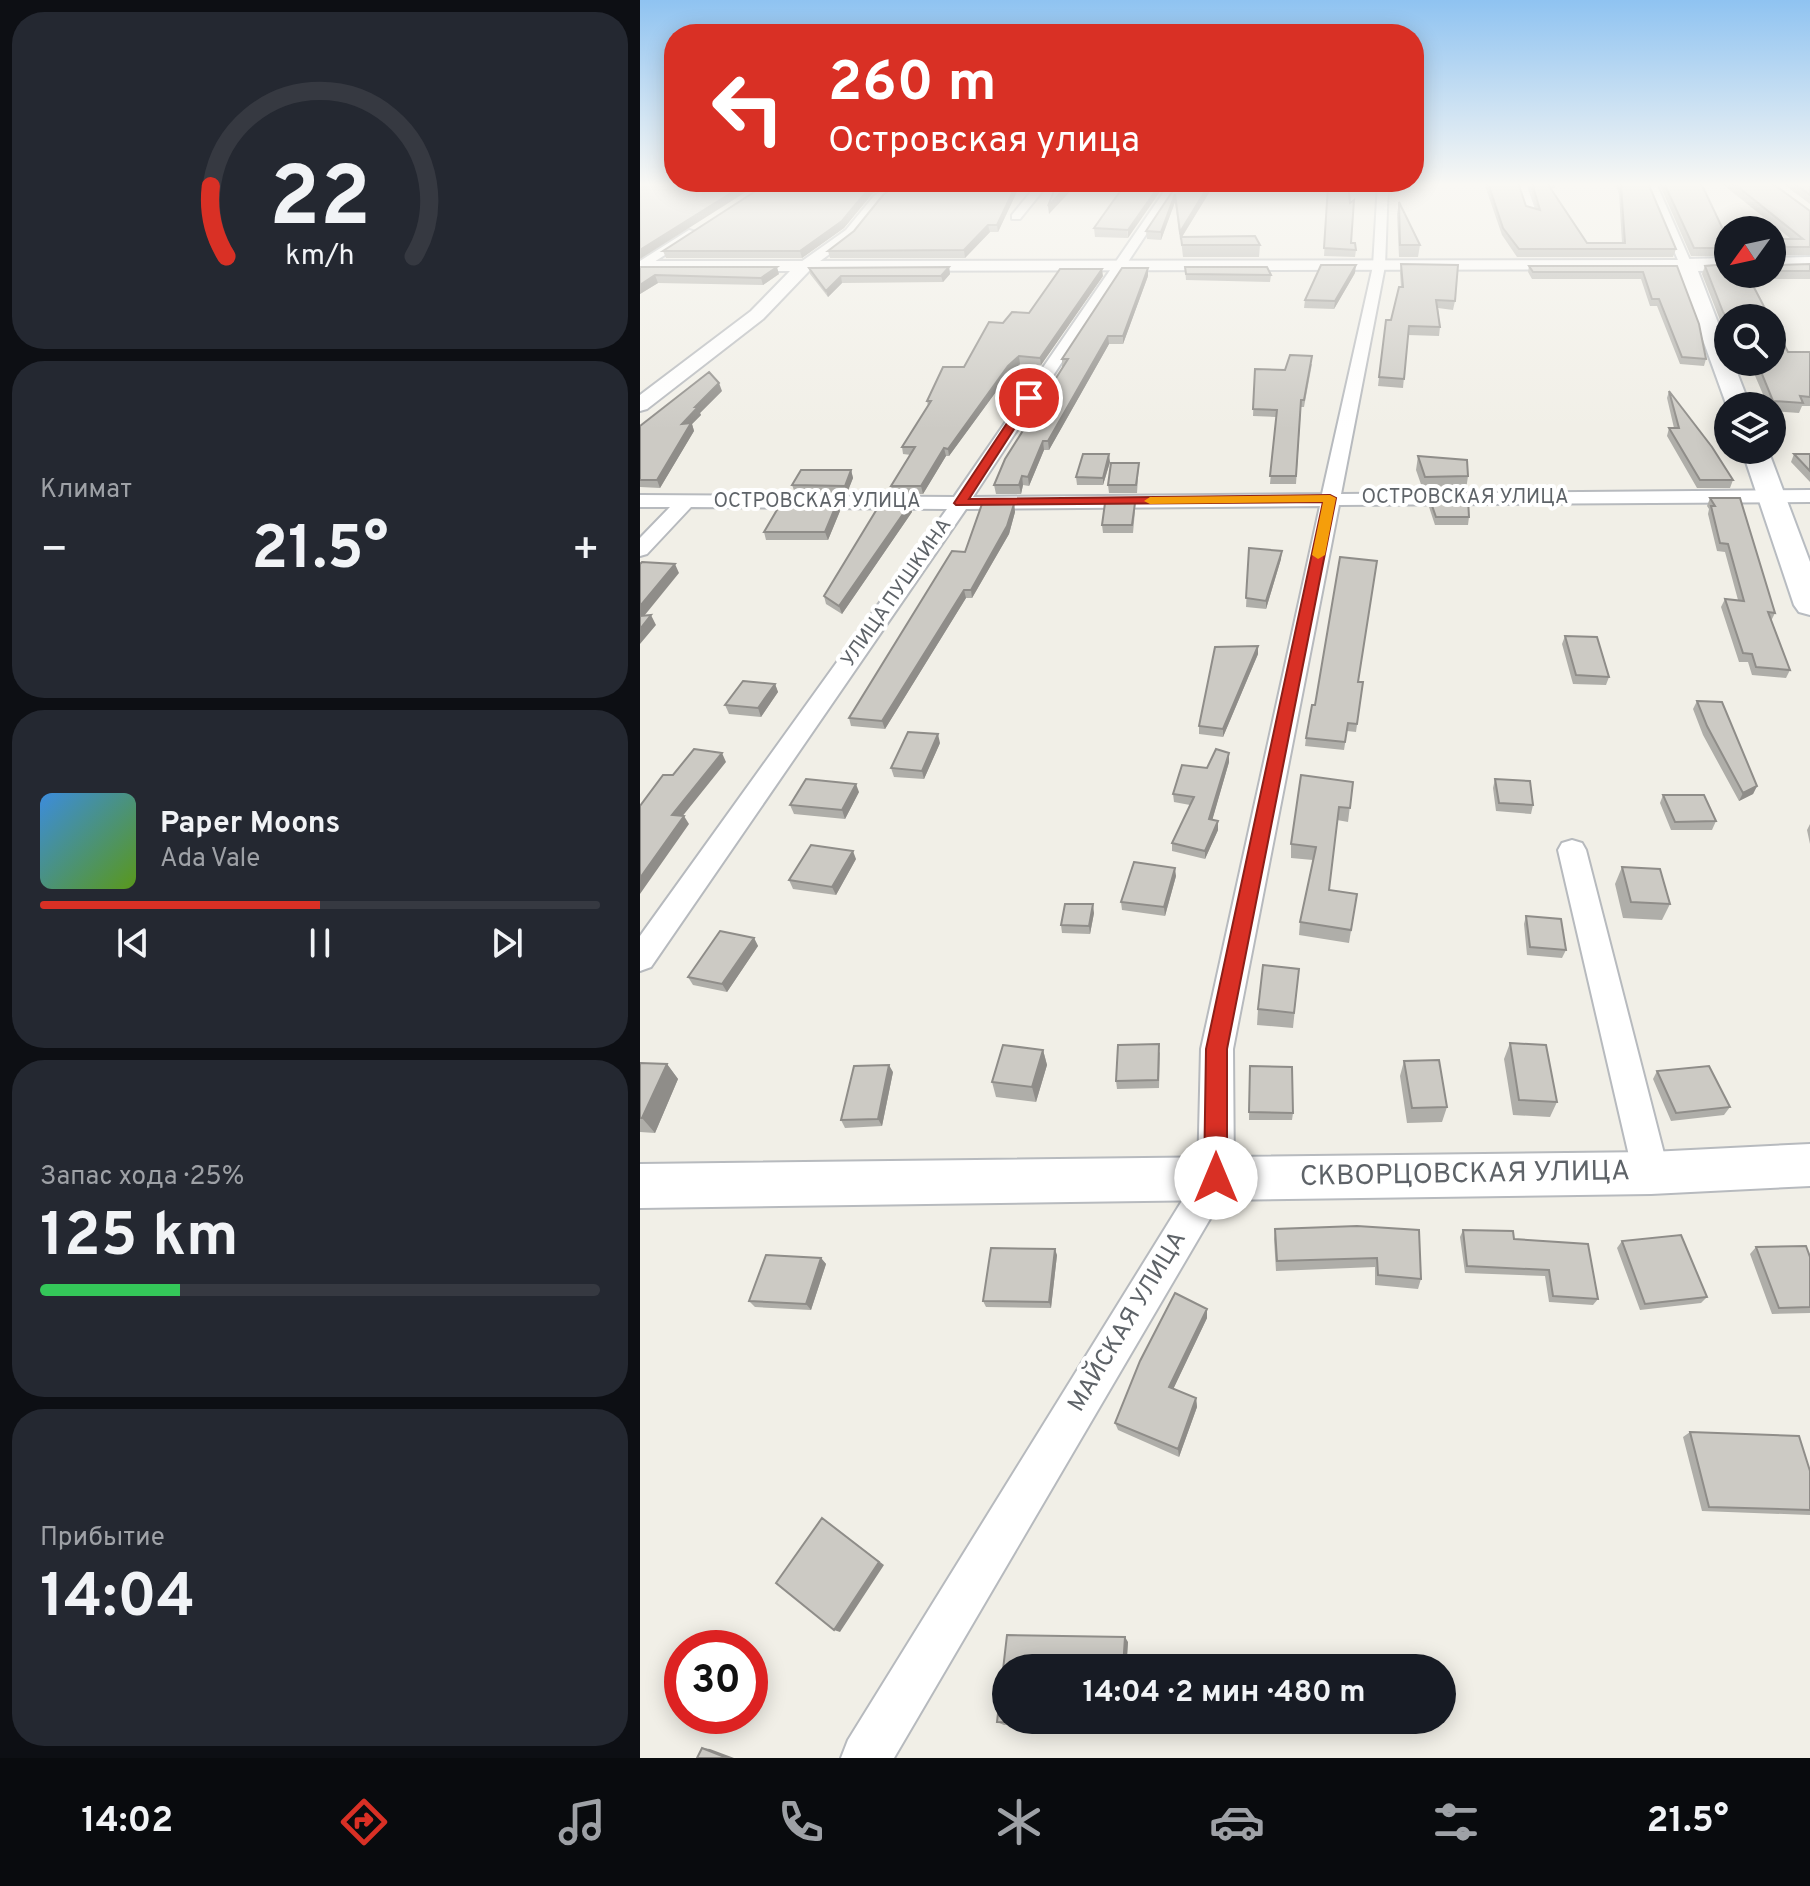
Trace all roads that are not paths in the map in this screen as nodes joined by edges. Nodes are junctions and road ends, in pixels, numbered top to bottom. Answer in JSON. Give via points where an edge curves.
{"nodes":[{"id":1,"x":806,"y":265,"type":"edge"},
{"id":2,"x":1674,"y":265,"type":"edge"},
{"id":3,"x":1686,"y":265,"type":"edge"},
{"id":4,"x":1379,"y":266,"type":"junction"},
{"id":5,"x":640,"y":267,"type":"edge"},
{"id":6,"x":803,"y":267,"type":"junction"},
{"id":7,"x":1116,"y":267,"type":"junction"},
{"id":8,"x":1733,"y":392,"type":"edge"},
{"id":9,"x":640,"y":405,"type":"edge"},
{"id":10,"x":1760,"y":464,"type":"edge"},
{"id":11,"x":1771,"y":496,"type":"junction"},
{"id":12,"x":1810,"y":496,"type":"edge"},
{"id":13,"x":1330,"y":498,"type":"junction"},
{"id":14,"x":640,"y":501,"type":"edge"},
{"id":15,"x":686,"y":501,"type":"junction"},
{"id":16,"x":960,"y":503,"type":"junction"},
{"id":17,"x":640,"y":550,"type":"edge"},
{"id":18,"x":1810,"y":605,"type":"edge"},
{"id":19,"x":1572,"y":850,"type":"dead end"},
{"id":20,"x":640,"y":959,"type":"edge"},
{"id":21,"x":1810,"y":1165,"type":"edge"},
{"id":22,"x":1651,"y":1173,"type":"junction"},
{"id":23,"x":1216,"y":1178,"type":"junction"},
{"id":24,"x":640,"y":1186,"type":"edge"},
{"id":25,"x":866,"y":1758,"type":"edge"}],
"edges":[{"from":1,"to":6,"type":"street"},
{"from":2,"to":4,"type":"street"},
{"from":3,"to":8,"type":"main road"},
{"from":4,"to":7,"type":"street"},
{"from":4,"to":13,"type":"street"},
{"from":5,"to":6,"type":"street"},
{"from":6,"to":7,"type":"street"},
{"from":6,"to":9,"type":"street","via":[[757,315]]},
{"from":7,"to":16,"type":"street","name":"УЛИЦА ПУШКИНА"},
{"from":10,"to":11,"type":"main road"},
{"from":11,"to":12,"type":"street","name":"ОСТРОВСКАЯ УЛИЦА"},
{"from":11,"to":13,"type":"street","name":"ОСТРОВСКАЯ УЛИЦА"},
{"from":11,"to":18,"type":"main road"},
{"from":13,"to":16,"type":"street","name":"ОСТРОВСКАЯ УЛИЦА"},
{"from":13,"to":23,"type":"street","via":[[1217,1049]]},
{"from":14,"to":15,"type":"street","name":"ОСТРОВСКАЯ УЛИЦА"},
{"from":15,"to":16,"type":"street","name":"ОСТРОВСКАЯ УЛИЦА"},
{"from":15,"to":17,"type":"street"},
{"from":16,"to":20,"type":"street","name":"УЛИЦА ПУШКИНА"},
{"from":19,"to":22,"type":"street"},
{"from":21,"to":22,"type":"street","name":"СКВОРЦОВСКАЯ УЛИЦА"},
{"from":22,"to":23,"type":"street","name":"СКВОРЦОВСКАЯ УЛИЦА"},
{"from":23,"to":24,"type":"street","name":"СКВОРЦОВСКАЯ УЛИЦА"},
{"from":23,"to":25,"type":"street","name":"МАЙСКАЯ УЛИЦА"}]}
